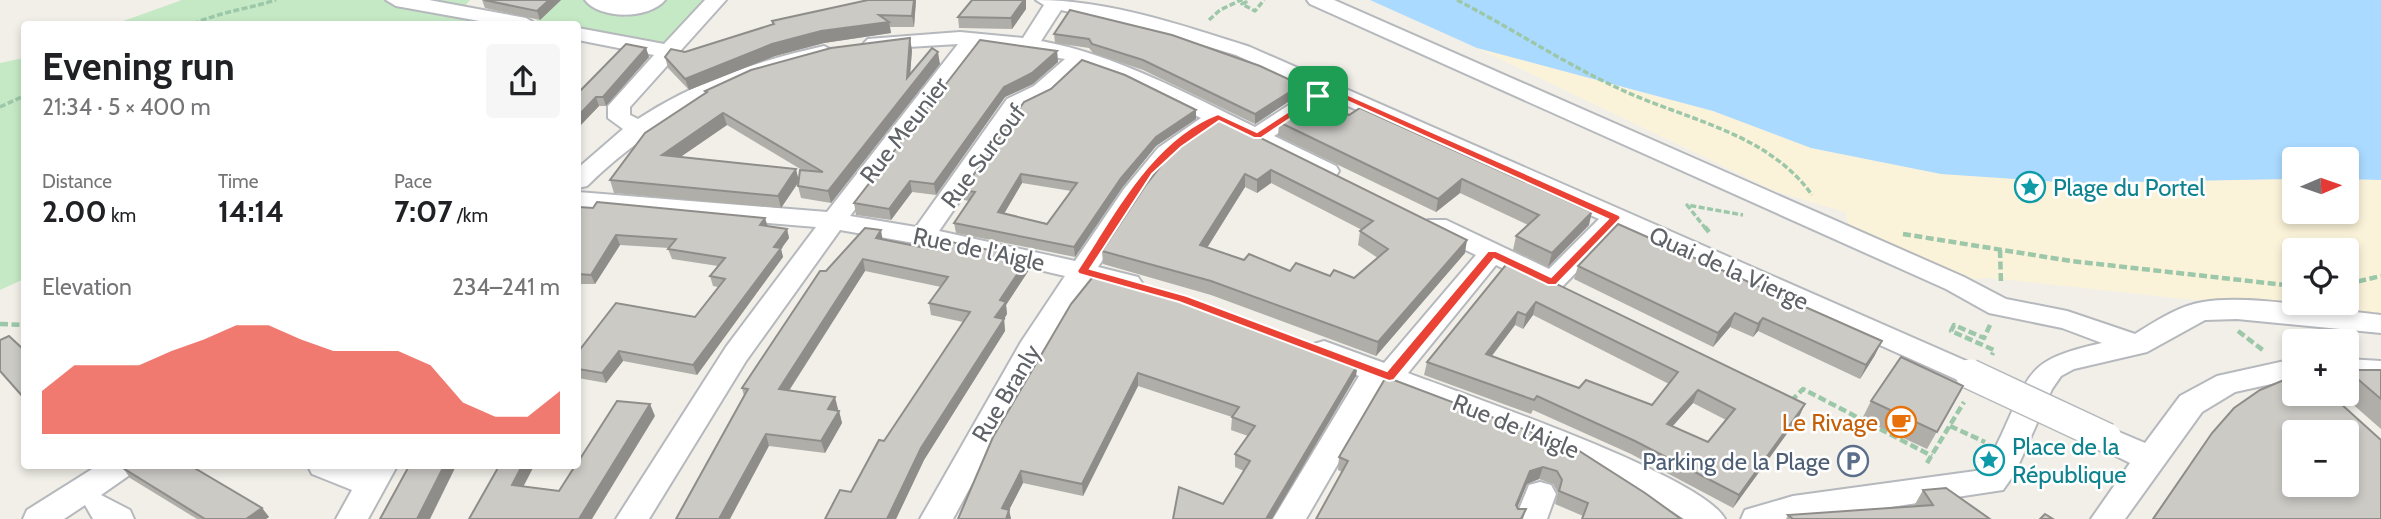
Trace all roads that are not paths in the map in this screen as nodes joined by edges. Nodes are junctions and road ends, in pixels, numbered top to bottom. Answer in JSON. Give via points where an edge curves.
{"nodes":[{"id":1,"x":396,"y":0,"type":"edge"},
{"id":2,"x":513,"y":0,"type":"edge"},
{"id":3,"x":595,"y":0,"type":"edge"},
{"id":4,"x":655,"y":0,"type":"edge"},
{"id":5,"x":716,"y":0,"type":"edge"},
{"id":6,"x":1317,"y":0,"type":"edge"},
{"id":7,"x":1051,"y":1,"type":"edge"},
{"id":8,"x":494,"y":18,"type":"junction"},
{"id":9,"x":510,"y":21,"type":"edge"},
{"id":10,"x":581,"y":35,"type":"edge"},
{"id":11,"x":974,"y":38,"type":"junction"},
{"id":12,"x":1029,"y":44,"type":"junction"},
{"id":13,"x":668,"y":51,"type":"junction"},
{"id":14,"x":1082,"y":56,"type":"junction"},
{"id":15,"x":1328,"y":89,"type":"junction"},
{"id":16,"x":1218,"y":117,"type":"junction"},
{"id":17,"x":638,"y":128,"type":"junction"},
{"id":18,"x":1258,"y":136,"type":"junction"},
{"id":19,"x":581,"y":178,"type":"edge"},
{"id":20,"x":1344,"y":179,"type":"edge"},
{"id":21,"x":581,"y":199,"type":"edge"},
{"id":22,"x":1418,"y":216,"type":"edge"},
{"id":23,"x":1615,"y":218,"type":"junction"},
{"id":24,"x":833,"y":221,"type":"junction"},
{"id":25,"x":923,"y":236,"type":"junction"},
{"id":26,"x":1492,"y":253,"type":"junction"},
{"id":27,"x":1083,"y":271,"type":"junction"},
{"id":28,"x":1151,"y":289,"type":"edge"},
{"id":29,"x":2381,"y":324,"type":"edge"},
{"id":30,"x":1300,"y":342,"type":"edge"},
{"id":31,"x":2137,"y":345,"type":"junction"},
{"id":32,"x":2359,"y":370,"type":"edge"},
{"id":33,"x":2381,"y":371,"type":"edge"},
{"id":34,"x":2282,"y":373,"type":"edge"},
{"id":35,"x":1383,"y":374,"type":"junction"},
{"id":36,"x":2150,"y":459,"type":"junction"},
{"id":37,"x":115,"y":469,"type":"edge"},
{"id":38,"x":330,"y":469,"type":"edge"},
{"id":39,"x":377,"y":472,"type":"edge"},
{"id":40,"x":39,"y":519,"type":"edge"},
{"id":41,"x":352,"y":519,"type":"edge"},
{"id":42,"x":632,"y":519,"type":"edge"},
{"id":43,"x":936,"y":519,"type":"edge"},
{"id":44,"x":1290,"y":519,"type":"edge"},
{"id":45,"x":1709,"y":519,"type":"edge"},
{"id":46,"x":1757,"y":519,"type":"edge"},
{"id":47,"x":2107,"y":519,"type":"edge"}],
"edges":[{"from":1,"to":8,"type":"street"},
{"from":2,"to":8,"type":"street"},
{"from":3,"to":4,"type":"street","via":[[628,8]]},
{"from":5,"to":13,"type":"street"},
{"from":6,"to":31,"type":"street","via":[[1955,283],[1993,319],[2067,320]]},
{"from":7,"to":12,"type":"street"},
{"from":7,"to":15,"type":"street","name":"Quai de la Vierge","via":[[1216,42]]},
{"from":8,"to":9,"type":"street"},
{"from":10,"to":13,"type":"street"},
{"from":11,"to":12,"type":"street"},
{"from":11,"to":17,"type":"street","via":[[919,39],[786,60],[696,94]]},
{"from":11,"to":24,"type":"street","name":"Rue Meunier"},
{"from":12,"to":14,"type":"street"},
{"from":13,"to":17,"type":"street","via":[[618,106],[618,118]]},
{"from":14,"to":16,"type":"street"},
{"from":14,"to":25,"type":"street","name":"Rue Surcouf","via":[[1042,91],[1015,104]]},
{"from":15,"to":18,"type":"street"},
{"from":15,"to":23,"type":"street","name":"Quai de la Vierge"},
{"from":16,"to":18,"type":"street"},
{"from":16,"to":27,"type":"street","name":"Rue Branly","via":[[1157,162]]},
{"from":17,"to":19,"type":"street"},
{"from":18,"to":20,"type":"street"},
{"from":21,"to":24,"type":"street","name":"Rue de l'Aigle"},
{"from":22,"to":26,"type":"street"},
{"from":23,"to":26,"type":"street","via":[[1564,288]]},
{"from":23,"to":36,"type":"street","name":"Quai de la Vierge","bridge":true},
{"from":24,"to":25,"type":"street","name":"Rue de l'Aigle"},
{"from":24,"to":42,"type":"street","name":"Rue Meunier","via":[[723,373]]},
{"from":25,"to":27,"type":"street","name":"Rue de l'Aigle"},
{"from":26,"to":35,"type":"street"},
{"from":27,"to":28,"type":"street","name":"Rue de l'Aigle"},
{"from":27,"to":43,"type":"street","name":"Rue Branly","via":[[1035,342]]},
{"from":29,"to":31,"type":"street","via":[[2203,311]]},
{"from":30,"to":35,"type":"street","name":"Rue de l'Aigle"},
{"from":31,"to":46,"type":"street","via":[[2057,364],[2039,386],[1996,478],[1981,485],[1805,507]]},
{"from":32,"to":33,"type":"street"},
{"from":34,"to":36,"type":"street","via":[[2227,383],[2202,396],[2185,411]]},
{"from":35,"to":44,"type":"street"},
{"from":35,"to":45,"type":"street","name":"Rue de l'Aigle","via":[[1617,466]]},
{"from":36,"to":47,"type":"street"},
{"from":37,"to":40,"type":"street"},
{"from":38,"to":39,"type":"street","via":[[351,478]]},
{"from":39,"to":41,"type":"street"}]}
